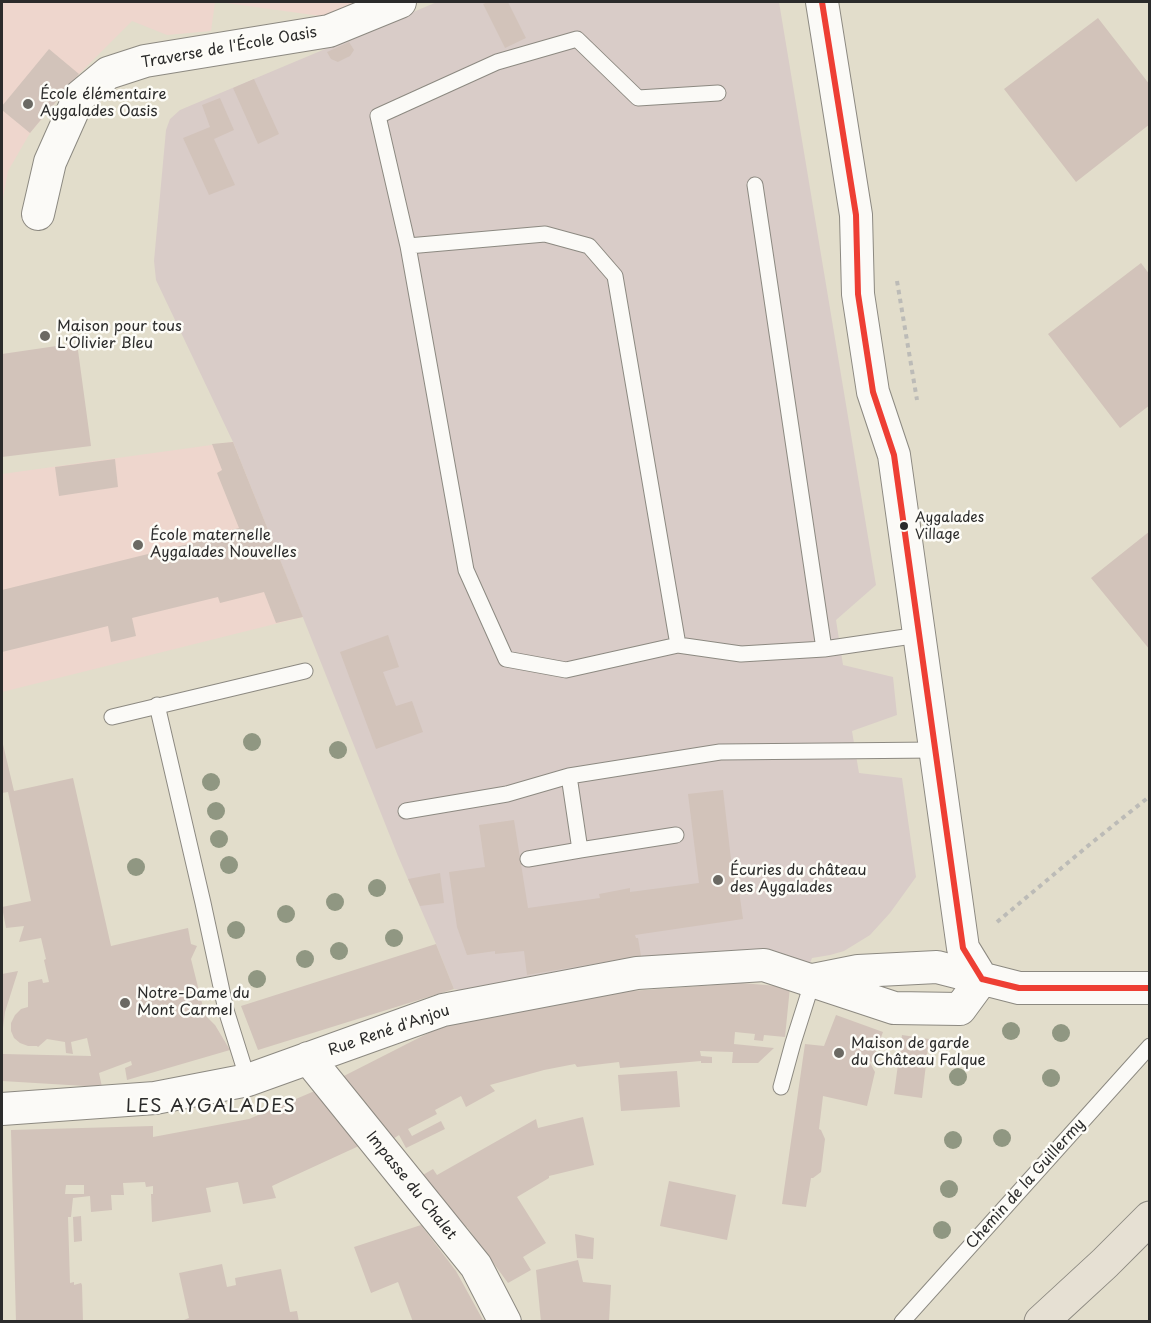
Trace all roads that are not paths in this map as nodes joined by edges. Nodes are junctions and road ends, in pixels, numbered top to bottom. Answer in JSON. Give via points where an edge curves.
{"nodes":[{"id":1,"x":400,"y":2,"type":"edge"},
{"id":2,"x":822,"y":2,"type":"edge"},
{"id":3,"x":718,"y":93,"type":"dead end"},
{"id":4,"x":755,"y":185,"type":"dead end"},
{"id":5,"x":38,"y":214,"type":"dead end"},
{"id":6,"x":408,"y":246,"type":"junction"},
{"id":7,"x":920,"y":635,"type":"junction"},
{"id":8,"x":678,"y":645,"type":"junction"},
{"id":9,"x":824,"y":649,"type":"junction"},
{"id":10,"x":305,"y":670,"type":"dead end"},
{"id":11,"x":157,"y":705,"type":"junction"},
{"id":12,"x":112,"y":717,"type":"dead end"},
{"id":13,"x":936,"y":750,"type":"junction"},
{"id":14,"x":569,"y":776,"type":"junction"},
{"id":15,"x":406,"y":811,"type":"dead end"},
{"id":16,"x":676,"y":835,"type":"dead end"},
{"id":17,"x":580,"y":850,"type":"junction"},
{"id":18,"x":528,"y":859,"type":"dead end"},
{"id":19,"x":982,"y":979,"type":"junction"},
{"id":20,"x":813,"y":980,"type":"junction"},
{"id":21,"x":1149,"y":988,"type":"edge"},
{"id":22,"x":1149,"y":1046,"type":"edge"},
{"id":23,"x":308,"y":1058,"type":"junction"},
{"id":24,"x":248,"y":1080,"type":"junction"},
{"id":25,"x":781,"y":1087,"type":"dead end"},
{"id":26,"x":2,"y":1109,"type":"edge"},
{"id":27,"x":1149,"y":1218,"type":"edge"},
{"id":28,"x":505,"y":1322,"type":"edge"},
{"id":29,"x":902,"y":1322,"type":"edge"},
{"id":30,"x":1041,"y":1322,"type":"edge"}],
"edges":[{"from":1,"to":5,"type":"street","name":"Traverse de l'École Oasis","via":[[329,31],[145,61],[108,73],[79,98],[50,162]]},
{"from":2,"to":7,"type":"street","via":[[856,215],[858,294],[873,392],[894,455]]},
{"from":3,"to":6,"type":"lane","via":[[638,98],[577,39],[497,62],[378,116]]},
{"from":4,"to":9,"type":"lane"},
{"from":6,"to":8,"type":"lane","via":[[545,234],[589,246],[615,276]]},
{"from":6,"to":8,"type":"lane","via":[[466,570],[506,659],[566,670]]},
{"from":7,"to":9,"type":"lane"},
{"from":7,"to":13,"type":"street"},
{"from":8,"to":9,"type":"lane","via":[[741,654]]},
{"from":10,"to":11,"type":"lane"},
{"from":11,"to":12,"type":"lane"},
{"from":11,"to":24,"type":"lane","via":[[226,1010]]},
{"from":13,"to":14,"type":"lane","via":[[720,752]]},
{"from":13,"to":19,"type":"street","via":[[963,948]]},
{"from":14,"to":15,"type":"lane","via":[[507,794]]},
{"from":14,"to":17,"type":"lane"},
{"from":16,"to":17,"type":"lane"},
{"from":17,"to":18,"type":"lane"},
{"from":19,"to":20,"type":"street","name":"Rue René d'Anjou","via":[[937,967],[858,971]]},
{"from":19,"to":20,"type":"street","name":"Rue René d'Anjou","via":[[960,1009],[894,1008]]},
{"from":19,"to":21,"type":"street","name":"Rue René d'Anjou","via":[[1019,988]]},
{"from":20,"to":23,"type":"street","name":"Rue René d'Anjou","via":[[764,965],[637,973],[443,1010]]},
{"from":20,"to":25,"type":"lane"},
{"from":22,"to":29,"type":"lane","name":"Chemin de la Guillermy"},
{"from":23,"to":24,"type":"street","name":"Rue René d'Anjou"},
{"from":23,"to":28,"type":"street","name":"Impasse du Chalet","via":[[476,1266]]},
{"from":24,"to":26,"type":"street","name":"Rue René d'Anjou","via":[[155,1098]]},
{"from":27,"to":30,"type":"highway"}]}
